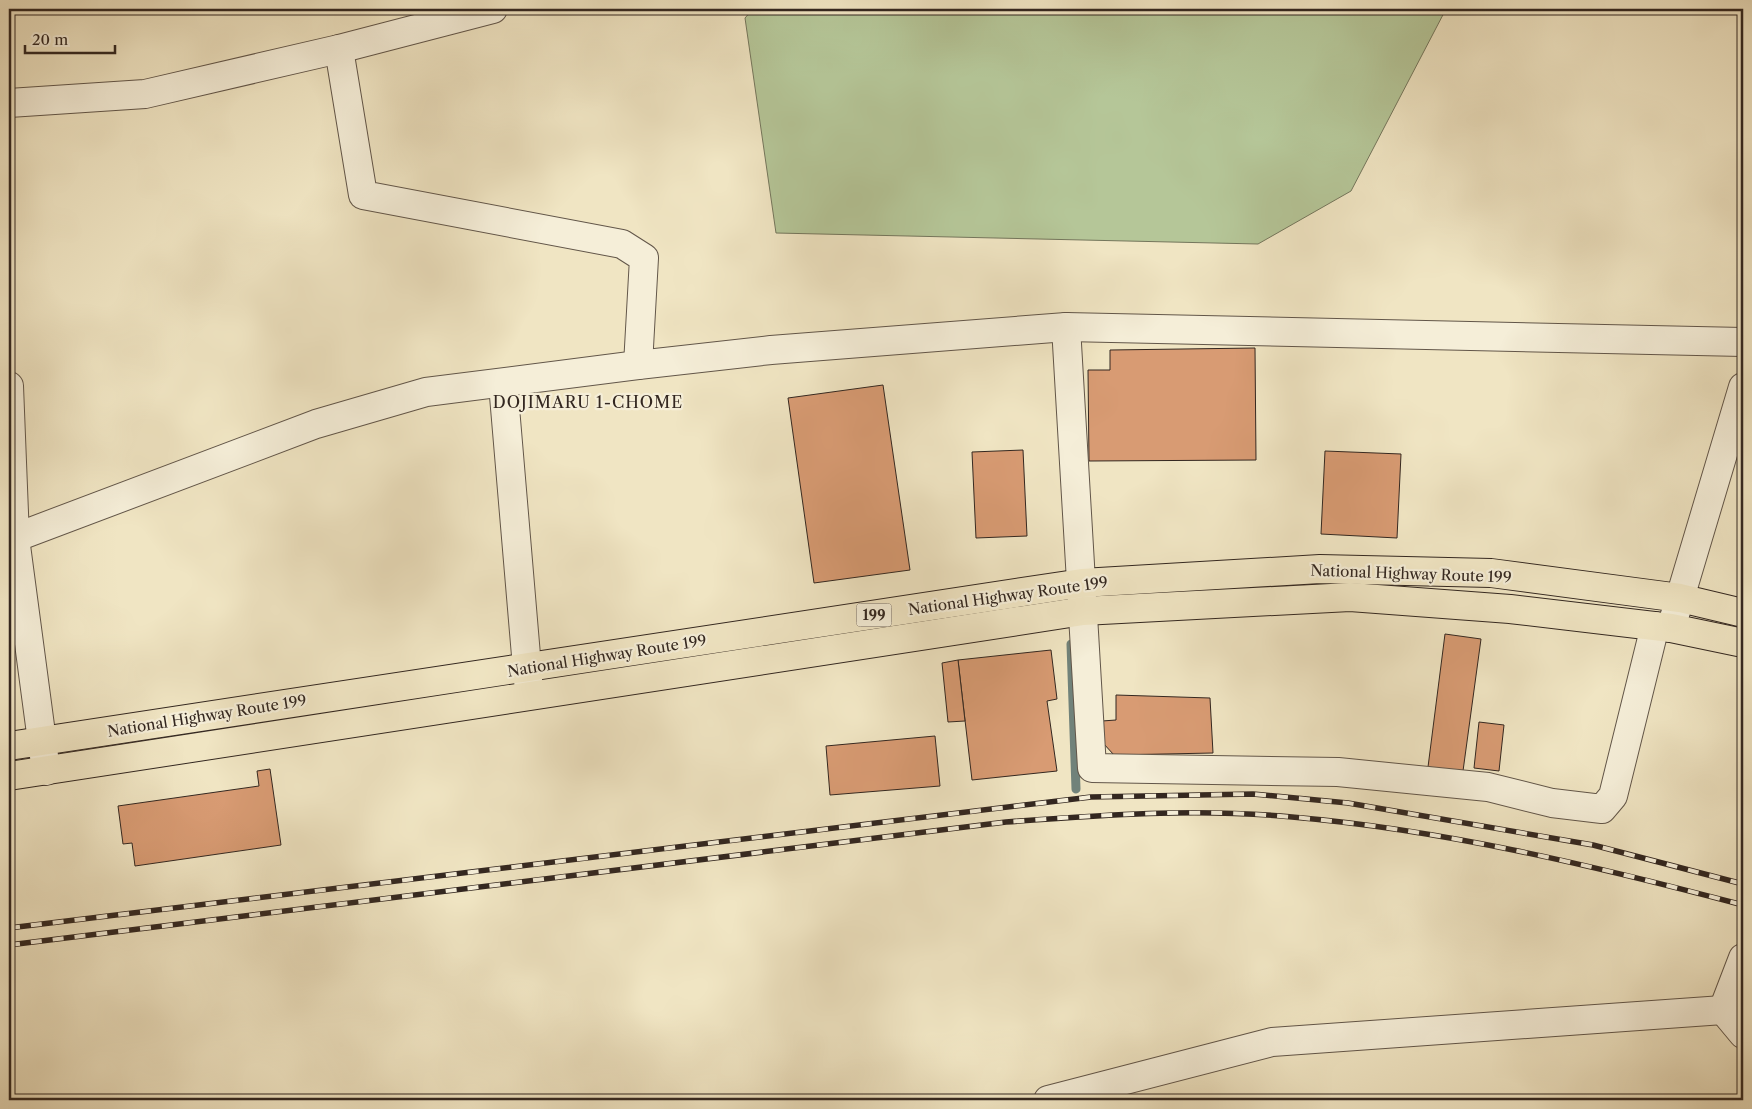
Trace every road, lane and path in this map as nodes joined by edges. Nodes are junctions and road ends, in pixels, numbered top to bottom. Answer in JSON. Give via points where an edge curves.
{"nodes":[{"id":1,"x":494,"y":9,"type":"edge"},
{"id":2,"x":339,"y":48,"type":"junction"},
{"id":3,"x":9,"y":103,"type":"edge"},
{"id":4,"x":1066,"y":327,"type":"junction"},
{"id":5,"x":1743,"y":342,"type":"edge"},
{"id":6,"x":638,"y":365,"type":"junction"},
{"id":7,"x":503,"y":384,"type":"junction"},
{"id":8,"x":9,"y":386,"type":"edge"},
{"id":9,"x":1743,"y":387,"type":"edge"},
{"id":10,"x":12,"y":539,"type":"edge"},
{"id":11,"x":1082,"y":583,"type":"junction"},
{"id":12,"x":1680,"y":598,"type":"junction"},
{"id":13,"x":1083,"y":612,"type":"junction"},
{"id":14,"x":1743,"y":613,"type":"edge"},
{"id":15,"x":1663,"y":627,"type":"junction"},
{"id":16,"x":1743,"y":643,"type":"edge"},
{"id":17,"x":528,"y":668,"type":"junction"},
{"id":18,"x":529,"y":695,"type":"junction"},
{"id":19,"x":42,"y":741,"type":"junction"},
{"id":20,"x":9,"y":746,"type":"edge"},
{"id":21,"x":46,"y":771,"type":"junction"},
{"id":22,"x":9,"y":776,"type":"edge"},
{"id":23,"x":1743,"y":958,"type":"edge"},
{"id":24,"x":1733,"y":1012,"type":"edge"},
{"id":25,"x":1743,"y":1034,"type":"edge"},
{"id":26,"x":1048,"y":1100,"type":"edge"}],
"edges":[{"from":1,"to":2,"type":"street"},
{"from":2,"to":3,"type":"street","via":[[145,94]]},
{"from":2,"to":6,"type":"street","via":[[362,195],[622,244],[644,258]]},
{"from":4,"to":5,"type":"street"},
{"from":4,"to":6,"type":"street","via":[[772,350]]},
{"from":4,"to":11,"type":"street"},
{"from":6,"to":7,"type":"street"},
{"from":7,"to":10,"type":"street","via":[[426,392],[316,424]]},
{"from":7,"to":17,"type":"street"},
{"from":8,"to":10,"type":"street"},
{"from":9,"to":12,"type":"street"},
{"from":10,"to":19,"type":"street"},
{"from":11,"to":12,"type":"highway","name":"National Highway Route 199","number":"199","via":[[1320,569],[1491,574]]},
{"from":11,"to":13,"type":"street"},
{"from":11,"to":17,"type":"highway","name":"National Highway Route 199","number":"199"},
{"from":12,"to":14,"type":"highway","name":"National Highway Route 199","number":"199"},
{"from":12,"to":15,"type":"street"},
{"from":13,"to":15,"type":"highway","name":"National Highway Route 199","number":"199","via":[[1350,597],[1510,609]]},
{"from":13,"to":15,"type":"street","via":[[1092,768],[1338,772],[1488,787],[1552,803],[1602,809],[1613,796]]},
{"from":13,"to":18,"type":"highway","name":"National Highway Route 199","number":"199"},
{"from":15,"to":16,"type":"highway","name":"National Highway Route 199","number":"199"},
{"from":17,"to":18,"type":"street"},
{"from":17,"to":19,"type":"highway","name":"National Highway Route 199","number":"199"},
{"from":18,"to":21,"type":"highway","name":"National Highway Route 199","number":"199"},
{"from":19,"to":20,"type":"highway","name":"National Highway Route 199","number":"199"},
{"from":19,"to":21,"type":"street"},
{"from":21,"to":22,"type":"highway","name":"National Highway Route 199","number":"199"},
{"from":23,"to":24,"type":"street"},
{"from":24,"to":25,"type":"street"},
{"from":24,"to":26,"type":"street","via":[[1272,1042]]}]}
